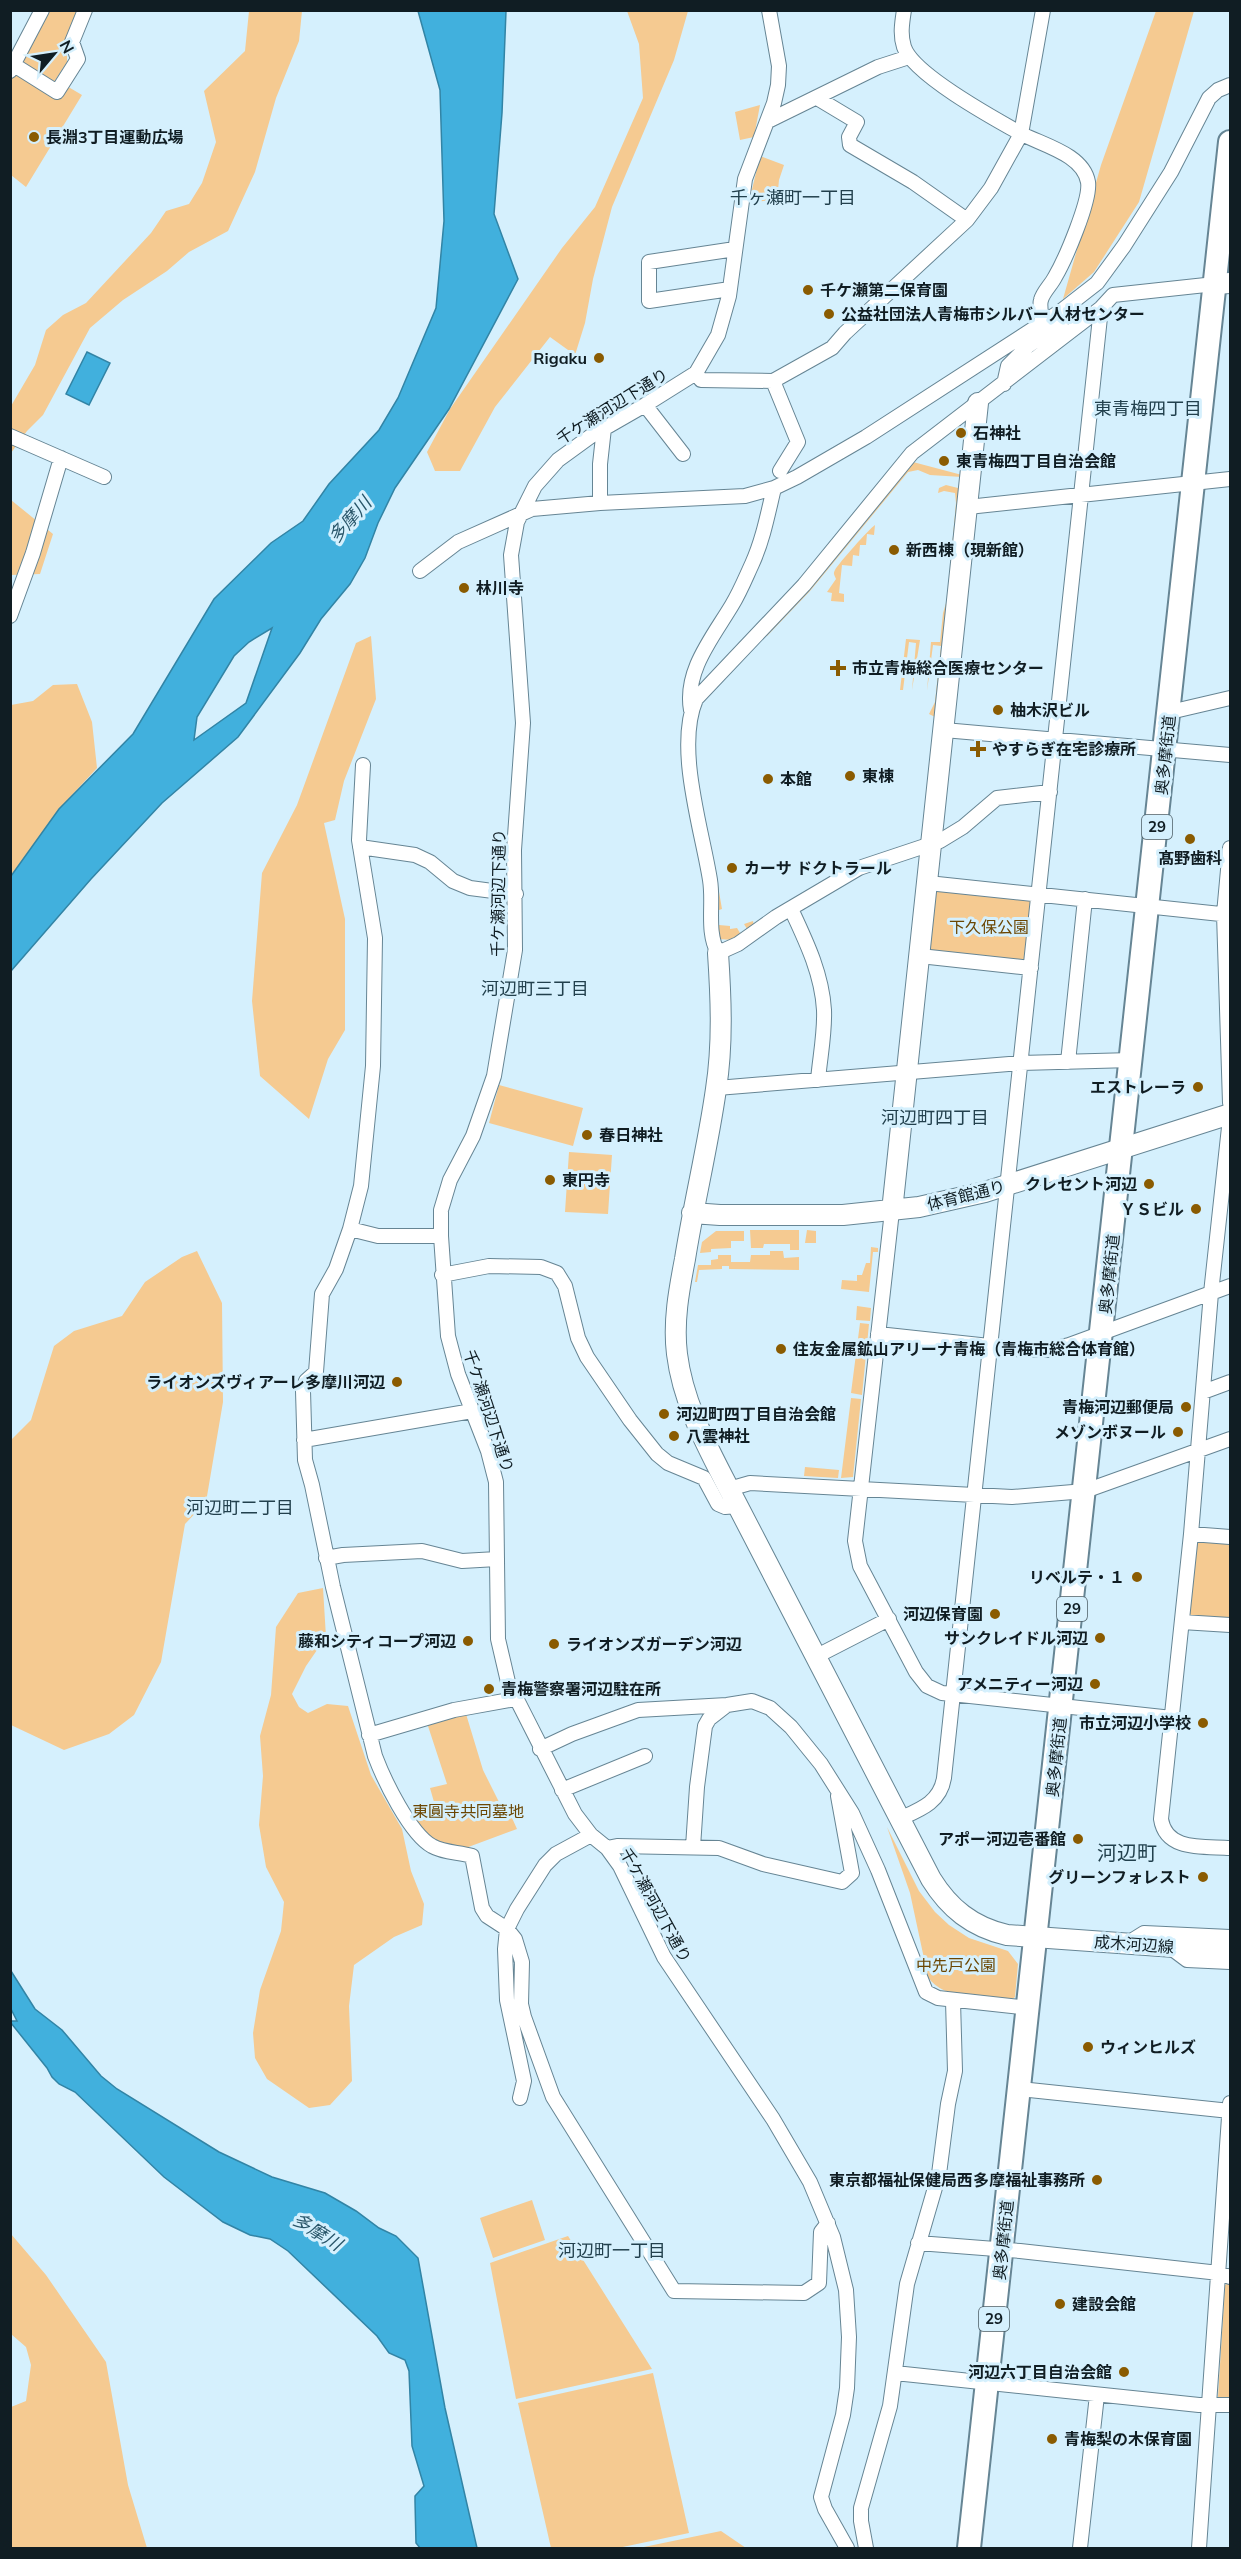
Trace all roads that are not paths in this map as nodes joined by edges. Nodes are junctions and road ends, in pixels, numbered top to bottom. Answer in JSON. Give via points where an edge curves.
{"nodes":[{"id":1,"x":42,"y":10,"type":"edge"},
{"id":2,"x":85,"y":10,"type":"edge"},
{"id":3,"x":770,"y":10,"type":"edge"},
{"id":4,"x":904,"y":10,"type":"edge"},
{"id":5,"x":1043,"y":10,"type":"edge"},
{"id":6,"x":909,"y":57,"type":"junction"},
{"id":7,"x":12,"y":68,"type":"edge"},
{"id":8,"x":1230,"y":85,"type":"edge"},
{"id":9,"x":818,"y":98,"type":"junction"},
{"id":10,"x":768,"y":121,"type":"junction"},
{"id":11,"x":1021,"y":134,"type":"junction"},
{"id":12,"x":1230,"y":142,"type":"edge"},
{"id":13,"x":967,"y":220,"type":"junction"},
{"id":14,"x":735,"y":249,"type":"junction"},
{"id":15,"x":1223,"y":284,"type":"edge"},
{"id":16,"x":730,"y":289,"type":"junction"},
{"id":17,"x":1101,"y":308,"type":"junction"},
{"id":18,"x":1061,"y":311,"type":"junction"},
{"id":19,"x":1042,"y":323,"type":"junction"},
{"id":20,"x":696,"y":373,"type":"junction"},
{"id":21,"x":773,"y":381,"type":"junction"},
{"id":22,"x":1004,"y":384,"type":"junction"},
{"id":23,"x":978,"y":403,"type":"junction"},
{"id":24,"x":645,"y":405,"type":"junction"},
{"id":25,"x":604,"y":428,"type":"junction"},
{"id":26,"x":10,"y":436,"type":"edge"},
{"id":27,"x":683,"y":454,"type":"dead end"},
{"id":28,"x":61,"y":458,"type":"junction"},
{"id":29,"x":780,"y":471,"type":"dead end"},
{"id":30,"x":104,"y":477,"type":"dead end"},
{"id":31,"x":1230,"y":479,"type":"edge"},
{"id":32,"x":1194,"y":483,"type":"junction"},
{"id":33,"x":774,"y":488,"type":"junction"},
{"id":34,"x":1083,"y":495,"type":"junction"},
{"id":35,"x":600,"y":503,"type":"junction"},
{"id":36,"x":968,"y":507,"type":"junction"},
{"id":37,"x":524,"y":512,"type":"junction"},
{"id":38,"x":420,"y":571,"type":"dead end"},
{"id":39,"x":10,"y":616,"type":"edge"},
{"id":40,"x":1230,"y":698,"type":"edge"},
{"id":41,"x":691,"y":711,"type":"junction"},
{"id":42,"x":1170,"y":712,"type":"junction"},
{"id":43,"x":944,"y":729,"type":"junction"},
{"id":44,"x":1056,"y":739,"type":"junction"},
{"id":45,"x":1166,"y":748,"type":"junction"},
{"id":46,"x":1230,"y":754,"type":"edge"},
{"id":47,"x":363,"y":765,"type":"dead end"},
{"id":48,"x":1050,"y":792,"type":"junction"},
{"id":49,"x":932,"y":845,"type":"junction"},
{"id":50,"x":360,"y":847,"type":"junction"},
{"id":51,"x":1230,"y":848,"type":"edge"},
{"id":52,"x":928,"y":883,"type":"junction"},
{"id":53,"x":516,"y":894,"type":"junction"},
{"id":54,"x":1039,"y":894,"type":"junction"},
{"id":55,"x":1085,"y":899,"type":"junction"},
{"id":56,"x":1149,"y":906,"type":"junction"},
{"id":57,"x":791,"y":909,"type":"junction"},
{"id":58,"x":1227,"y":914,"type":"edge"},
{"id":59,"x":718,"y":953,"type":"junction"},
{"id":60,"x":920,"y":956,"type":"junction"},
{"id":61,"x":1031,"y":968,"type":"junction"},
{"id":62,"x":1229,"y":1009,"type":"edge"},
{"id":63,"x":1132,"y":1060,"type":"junction"},
{"id":64,"x":1068,"y":1062,"type":"junction"},
{"id":65,"x":1021,"y":1063,"type":"junction"},
{"id":66,"x":906,"y":1073,"type":"junction"},
{"id":67,"x":818,"y":1080,"type":"junction"},
{"id":68,"x":717,"y":1088,"type":"junction"},
{"id":69,"x":1230,"y":1103,"type":"edge"},
{"id":70,"x":1230,"y":1116,"type":"edge"},
{"id":71,"x":1122,"y":1148,"type":"junction"},
{"id":72,"x":1008,"y":1184,"type":"junction"},
{"id":73,"x":1226,"y":1200,"type":"edge"},
{"id":74,"x":892,"y":1211,"type":"junction"},
{"id":75,"x":692,"y":1213,"type":"junction"},
{"id":76,"x":350,"y":1229,"type":"junction"},
{"id":77,"x":441,"y":1236,"type":"junction"},
{"id":78,"x":442,"y":1275,"type":"junction"},
{"id":79,"x":1230,"y":1286,"type":"edge"},
{"id":80,"x":1211,"y":1293,"type":"junction"},
{"id":81,"x":1102,"y":1333,"type":"junction"},
{"id":82,"x":878,"y":1334,"type":"junction"},
{"id":83,"x":990,"y":1346,"type":"junction"},
{"id":84,"x":1230,"y":1382,"type":"edge"},
{"id":85,"x":1203,"y":1392,"type":"junction"},
{"id":86,"x":472,"y":1411,"type":"junction"},
{"id":87,"x":1230,"y":1439,"type":"edge"},
{"id":88,"x":304,"y":1440,"type":"junction"},
{"id":89,"x":1198,"y":1451,"type":"junction"},
{"id":90,"x":861,"y":1490,"type":"junction"},
{"id":91,"x":1085,"y":1491,"type":"junction"},
{"id":92,"x":974,"y":1495,"type":"junction"},
{"id":93,"x":733,"y":1498,"type":"junction"},
{"id":94,"x":1191,"y":1534,"type":"junction"},
{"id":95,"x":1230,"y":1537,"type":"edge"},
{"id":96,"x":326,"y":1558,"type":"junction"},
{"id":97,"x":497,"y":1559,"type":"junction"},
{"id":98,"x":889,"y":1619,"type":"junction"},
{"id":99,"x":1182,"y":1622,"type":"junction"},
{"id":100,"x":1230,"y":1625,"type":"edge"},
{"id":101,"x":816,"y":1657,"type":"junction"},
{"id":102,"x":953,"y":1694,"type":"junction"},
{"id":103,"x":515,"y":1700,"type":"junction"},
{"id":104,"x":727,"y":1705,"type":"junction"},
{"id":105,"x":1062,"y":1706,"type":"junction"},
{"id":106,"x":1172,"y":1718,"type":"junction"},
{"id":107,"x":369,"y":1735,"type":"junction"},
{"id":108,"x":540,"y":1749,"type":"junction"},
{"id":109,"x":645,"y":1756,"type":"dead end"},
{"id":110,"x":837,"y":1788,"type":"junction"},
{"id":111,"x":562,"y":1790,"type":"junction"},
{"id":112,"x":899,"y":1819,"type":"junction"},
{"id":113,"x":591,"y":1835,"type":"junction"},
{"id":114,"x":693,"y":1847,"type":"junction"},
{"id":115,"x":607,"y":1848,"type":"junction"},
{"id":116,"x":1230,"y":1848,"type":"edge"},
{"id":117,"x":507,"y":1929,"type":"junction"},
{"id":118,"x":1230,"y":1937,"type":"edge"},
{"id":119,"x":1037,"y":1938,"type":"junction"},
{"id":120,"x":1128,"y":1944,"type":"junction"},
{"id":121,"x":1169,"y":1947,"type":"junction"},
{"id":122,"x":1230,"y":1951,"type":"edge"},
{"id":123,"x":1230,"y":1962,"type":"edge"},
{"id":124,"x":953,"y":2001,"type":"junction"},
{"id":125,"x":1029,"y":2008,"type":"junction"},
{"id":126,"x":1020,"y":2089,"type":"junction"},
{"id":127,"x":520,"y":2098,"type":"dead end"},
{"id":128,"x":1230,"y":2103,"type":"edge"},
{"id":129,"x":1230,"y":2111,"type":"edge"},
{"id":130,"x":828,"y":2223,"type":"junction"},
{"id":131,"x":918,"y":2242,"type":"junction"},
{"id":132,"x":1002,"y":2250,"type":"junction"},
{"id":133,"x":1225,"y":2275,"type":"edge"},
{"id":134,"x":895,"y":2373,"type":"junction"},
{"id":135,"x":988,"y":2382,"type":"junction"},
{"id":136,"x":1097,"y":2395,"type":"junction"},
{"id":137,"x":1209,"y":2405,"type":"junction"},
{"id":138,"x":1230,"y":2405,"type":"edge"},
{"id":139,"x":847,"y":2548,"type":"edge"},
{"id":140,"x":866,"y":2548,"type":"edge"},
{"id":141,"x":969,"y":2548,"type":"edge"},
{"id":142,"x":1080,"y":2548,"type":"edge"},
{"id":143,"x":1200,"y":2548,"type":"edge"}],
"edges":[{"from":1,"to":7,"type":"street"},
{"from":2,"to":7,"type":"street","via":[[72,42],[78,59],[57,92]]},
{"from":3,"to":10,"type":"street","name":"千ケ瀬河辺下通り","via":[[779,66]]},
{"from":4,"to":6,"type":"street","via":[[903,46]]},
{"from":5,"to":11,"type":"street"},
{"from":6,"to":9,"type":"street"},
{"from":6,"to":11,"type":"street","via":[[922,71]]},
{"from":8,"to":18,"type":"street","via":[[1209,98],[1171,172],[1110,266],[1096,283]]},
{"from":9,"to":10,"type":"street"},
{"from":9,"to":13,"type":"street","via":[[857,122],[849,137],[850,145]]},
{"from":10,"to":14,"type":"street","name":"千ケ瀬河辺下通り","via":[[745,179]]},
{"from":11,"to":13,"type":"street","via":[[991,189]]},
{"from":11,"to":19,"type":"street","via":[[1069,157],[1083,169],[1088,183],[1086,204],[1071,243],[1040,302]]},
{"from":12,"to":15,"type":"main road","name":"奥多摩街道","number":"29"},
{"from":13,"to":21,"type":"street","via":[[832,348]]},
{"from":14,"to":16,"type":"street","name":"千ケ瀬河辺下通り"},
{"from":14,"to":16,"type":"street","via":[[649,262],[649,301]]},
{"from":15,"to":17,"type":"street","via":[[1113,295]]},
{"from":15,"to":32,"type":"main road","name":"奥多摩街道","number":"29"},
{"from":16,"to":20,"type":"street","name":"千ケ瀬河辺下通り","via":[[718,335]]},
{"from":17,"to":22,"type":"street"},
{"from":17,"to":34,"type":"street"},
{"from":18,"to":19,"type":"street"},
{"from":18,"to":22,"type":"street","via":[[1061,323],[1008,366]]},
{"from":19,"to":33,"type":"street","via":[[866,437]]},
{"from":20,"to":21,"type":"street","via":[[701,380]]},
{"from":20,"to":24,"type":"street","name":"千ケ瀬河辺下通り"},
{"from":21,"to":29,"type":"street","via":[[798,442]]},
{"from":22,"to":23,"type":"street"},
{"from":23,"to":36,"type":"street"},
{"from":23,"to":41,"type":"street","via":[[912,453],[804,585],[700,694]]},
{"from":24,"to":25,"type":"street","name":"千ケ瀬河辺下通り"},
{"from":24,"to":27,"type":"street"},
{"from":25,"to":35,"type":"street"},
{"from":25,"to":37,"type":"street","name":"千ケ瀬河辺下通り","via":[[558,460],[535,486]]},
{"from":26,"to":28,"type":"street"},
{"from":28,"to":30,"type":"street"},
{"from":28,"to":39,"type":"street"},
{"from":31,"to":32,"type":"street"},
{"from":32,"to":34,"type":"street"},
{"from":32,"to":42,"type":"main road","name":"奥多摩街道","number":"29"},
{"from":33,"to":35,"type":"street","via":[[717,499]]},
{"from":33,"to":41,"type":"street","via":[[760,546],[733,604],[701,653],[688,696]]},
{"from":34,"to":36,"type":"street"},
{"from":34,"to":44,"type":"street"},
{"from":35,"to":37,"type":"street"},
{"from":36,"to":43,"type":"street"},
{"from":37,"to":38,"type":"street","via":[[458,542]]},
{"from":37,"to":53,"type":"street","name":"千ケ瀬河辺下通り","via":[[511,555],[524,723],[514,849]]},
{"from":40,"to":42,"type":"street"},
{"from":41,"to":59,"type":"street","via":[[693,784],[710,882],[712,942]]},
{"from":42,"to":45,"type":"main road","name":"奥多摩街道","number":"29"},
{"from":43,"to":44,"type":"street"},
{"from":43,"to":49,"type":"street"},
{"from":44,"to":45,"type":"street"},
{"from":44,"to":48,"type":"street"},
{"from":45,"to":46,"type":"street"},
{"from":45,"to":56,"type":"main road","name":"奥多摩街道","number":"29"},
{"from":47,"to":50,"type":"street"},
{"from":48,"to":49,"type":"street","via":[[997,798],[957,831]]},
{"from":48,"to":54,"type":"street"},
{"from":49,"to":52,"type":"street"},
{"from":49,"to":57,"type":"street","via":[[865,865]]},
{"from":50,"to":53,"type":"street","via":[[415,855],[470,888]]},
{"from":50,"to":76,"type":"street","via":[[375,938],[375,1037],[364,1160]]},
{"from":51,"to":58,"type":"street"},
{"from":52,"to":54,"type":"street"},
{"from":52,"to":60,"type":"street"},
{"from":53,"to":77,"type":"street","name":"千ケ瀬河辺下通り","via":[[512,977],[494,1076],[473,1136],[450,1180],[441,1210]]},
{"from":54,"to":55,"type":"street"},
{"from":54,"to":61,"type":"street"},
{"from":55,"to":56,"type":"street"},
{"from":55,"to":64,"type":"street"},
{"from":56,"to":58,"type":"street"},
{"from":56,"to":63,"type":"main road","name":"奥多摩街道","number":"29"},
{"from":57,"to":59,"type":"street"},
{"from":57,"to":67,"type":"street","via":[[822,992]]},
{"from":58,"to":62,"type":"street"},
{"from":59,"to":68,"type":"street","name":"成木河辺線","via":[[721,1033]]},
{"from":60,"to":61,"type":"street"},
{"from":60,"to":66,"type":"street"},
{"from":61,"to":65,"type":"street"},
{"from":62,"to":69,"type":"street"},
{"from":63,"to":64,"type":"street"},
{"from":63,"to":71,"type":"main road","name":"奥多摩街道","number":"29"},
{"from":64,"to":65,"type":"street"},
{"from":65,"to":66,"type":"street"},
{"from":65,"to":72,"type":"street"},
{"from":66,"to":67,"type":"street"},
{"from":66,"to":74,"type":"street"},
{"from":67,"to":68,"type":"street"},
{"from":68,"to":75,"type":"street","name":"成木河辺線"},
{"from":70,"to":71,"type":"street","name":"体育館通り"},
{"from":70,"to":73,"type":"street"},
{"from":71,"to":72,"type":"street","name":"体育館通り"},
{"from":71,"to":81,"type":"main road","name":"奥多摩街道","number":"29"},
{"from":72,"to":74,"type":"street","name":"体育館通り","via":[[944,1202]]},
{"from":72,"to":83,"type":"street"},
{"from":73,"to":80,"type":"street"},
{"from":74,"to":75,"type":"street","name":"体育館通り","via":[[809,1216]]},
{"from":74,"to":82,"type":"street"},
{"from":75,"to":93,"type":"street","name":"成木河辺線","via":[[676,1311],[676,1352],[691,1411]]},
{"from":76,"to":77,"type":"street","via":[[378,1236]]},
{"from":76,"to":88,"type":"street","via":[[322,1294],[316,1372],[303,1391]]},
{"from":77,"to":78,"type":"street","name":"千ケ瀬河辺下通り"},
{"from":78,"to":86,"type":"street","name":"千ケ瀬河辺下通り","via":[[450,1346]]},
{"from":78,"to":93,"type":"street","via":[[489,1266],[541,1267],[557,1273],[565,1286],[587,1357],[657,1454],[668,1463],[704,1478],[718,1504],[725,1507]]},
{"from":79,"to":80,"type":"street"},
{"from":80,"to":81,"type":"street"},
{"from":80,"to":85,"type":"street"},
{"from":81,"to":83,"type":"street","via":[[1048,1350]]},
{"from":81,"to":91,"type":"main road","name":"奥多摩街道","number":"29"},
{"from":82,"to":83,"type":"street"},
{"from":82,"to":90,"type":"street"},
{"from":83,"to":92,"type":"street"},
{"from":84,"to":85,"type":"street"},
{"from":85,"to":89,"type":"street"},
{"from":86,"to":88,"type":"street"},
{"from":86,"to":97,"type":"street","name":"千ケ瀬河辺下通り","via":[[496,1482]]},
{"from":87,"to":89,"type":"street"},
{"from":88,"to":96,"type":"street"},
{"from":89,"to":91,"type":"street"},
{"from":89,"to":94,"type":"street"},
{"from":90,"to":92,"type":"street"},
{"from":90,"to":93,"type":"street","via":[[750,1483]]},
{"from":90,"to":98,"type":"street","via":[[856,1553]]},
{"from":91,"to":92,"type":"street","via":[[1029,1497]]},
{"from":91,"to":105,"type":"main road","name":"奥多摩街道","number":"29"},
{"from":92,"to":102,"type":"street"},
{"from":93,"to":101,"type":"street","name":"成木河辺線"},
{"from":94,"to":95,"type":"street"},
{"from":94,"to":99,"type":"street"},
{"from":96,"to":97,"type":"street","via":[[422,1551],[462,1561]]},
{"from":96,"to":107,"type":"street"},
{"from":97,"to":103,"type":"street","name":"千ケ瀬河辺下通り","via":[[498,1640]]},
{"from":98,"to":101,"type":"street"},
{"from":98,"to":102,"type":"street","via":[[921,1681],[934,1690]]},
{"from":99,"to":100,"type":"street"},
{"from":99,"to":106,"type":"street"},
{"from":101,"to":112,"type":"street","name":"成木河辺線"},
{"from":102,"to":105,"type":"street"},
{"from":102,"to":112,"type":"street","via":[[940,1791],[927,1805]]},
{"from":103,"to":107,"type":"street","via":[[454,1710]]},
{"from":103,"to":108,"type":"street","name":"千ケ瀬河辺下通り"},
{"from":104,"to":108,"type":"street","via":[[638,1710]]},
{"from":104,"to":110,"type":"street","via":[[752,1701],[770,1708],[791,1727]]},
{"from":104,"to":114,"type":"street","via":[[705,1726]]},
{"from":105,"to":106,"type":"street"},
{"from":105,"to":119,"type":"main road","name":"奥多摩街道","number":"29"},
{"from":106,"to":116,"type":"street","via":[[1161,1816],[1164,1831],[1182,1844]]},
{"from":107,"to":117,"type":"street","via":[[381,1771],[412,1826],[433,1847],[472,1856],[482,1908]]},
{"from":108,"to":111,"type":"street","name":"千ケ瀬河辺下通り"},
{"from":109,"to":111,"type":"street"},
{"from":110,"to":114,"type":"street","via":[[852,1874],[842,1882],[763,1864],[718,1848]]},
{"from":110,"to":124,"type":"street","via":[[871,1852],[922,1986],[931,1997]]},
{"from":111,"to":113,"type":"street","name":"千ケ瀬河辺下通り"},
{"from":112,"to":119,"type":"street","name":"成木河辺線","via":[[931,1879],[952,1907],[993,1931]]},
{"from":113,"to":115,"type":"street","name":"千ケ瀬河辺下通り"},
{"from":113,"to":117,"type":"street","via":[[556,1854],[545,1865]]},
{"from":114,"to":115,"type":"street"},
{"from":115,"to":130,"type":"street","name":"千ケ瀬河辺下通り","via":[[628,1880],[651,1935],[773,2119],[810,2182]]},
{"from":117,"to":127,"type":"street","via":[[507,2000],[524,2081]]},
{"from":117,"to":130,"type":"street","via":[[515,1939],[522,1962],[524,2017],[553,2097],[674,2291],[804,2293],[819,2283],[821,2232]]},
{"from":118,"to":120,"type":"street","via":[[1144,1933]]},
{"from":119,"to":120,"type":"street","name":"成木河辺線"},
{"from":119,"to":125,"type":"main road","name":"奥多摩街道","number":"29"},
{"from":120,"to":121,"type":"street","name":"成木河辺線"},
{"from":121,"to":122,"type":"street","name":"成木河辺線"},
{"from":121,"to":123,"type":"street","via":[[1187,1960]]},
{"from":124,"to":125,"type":"street"},
{"from":124,"to":131,"type":"street","via":[[956,2071],[939,2174]]},
{"from":125,"to":126,"type":"main road","name":"奥多摩街道","number":"29"},
{"from":126,"to":129,"type":"street"},
{"from":126,"to":132,"type":"main road","name":"奥多摩街道","number":"29"},
{"from":128,"to":129,"type":"street"},
{"from":129,"to":133,"type":"street"},
{"from":130,"to":139,"type":"street","name":"千ケ瀬河辺下通り","via":[[842,2265],[849,2337],[843,2415],[821,2497]]},
{"from":131,"to":132,"type":"street"},
{"from":131,"to":134,"type":"street","via":[[907,2284]]},
{"from":132,"to":133,"type":"street"},
{"from":132,"to":135,"type":"main road","name":"奥多摩街道","number":"29"},
{"from":133,"to":137,"type":"street"},
{"from":134,"to":135,"type":"street"},
{"from":134,"to":140,"type":"street","via":[[890,2406],[861,2508]]},
{"from":135,"to":136,"type":"street"},
{"from":135,"to":141,"type":"main road","name":"奥多摩街道","number":"29"},
{"from":136,"to":137,"type":"street"},
{"from":136,"to":142,"type":"street"},
{"from":137,"to":138,"type":"street"},
{"from":137,"to":143,"type":"street"}]}
